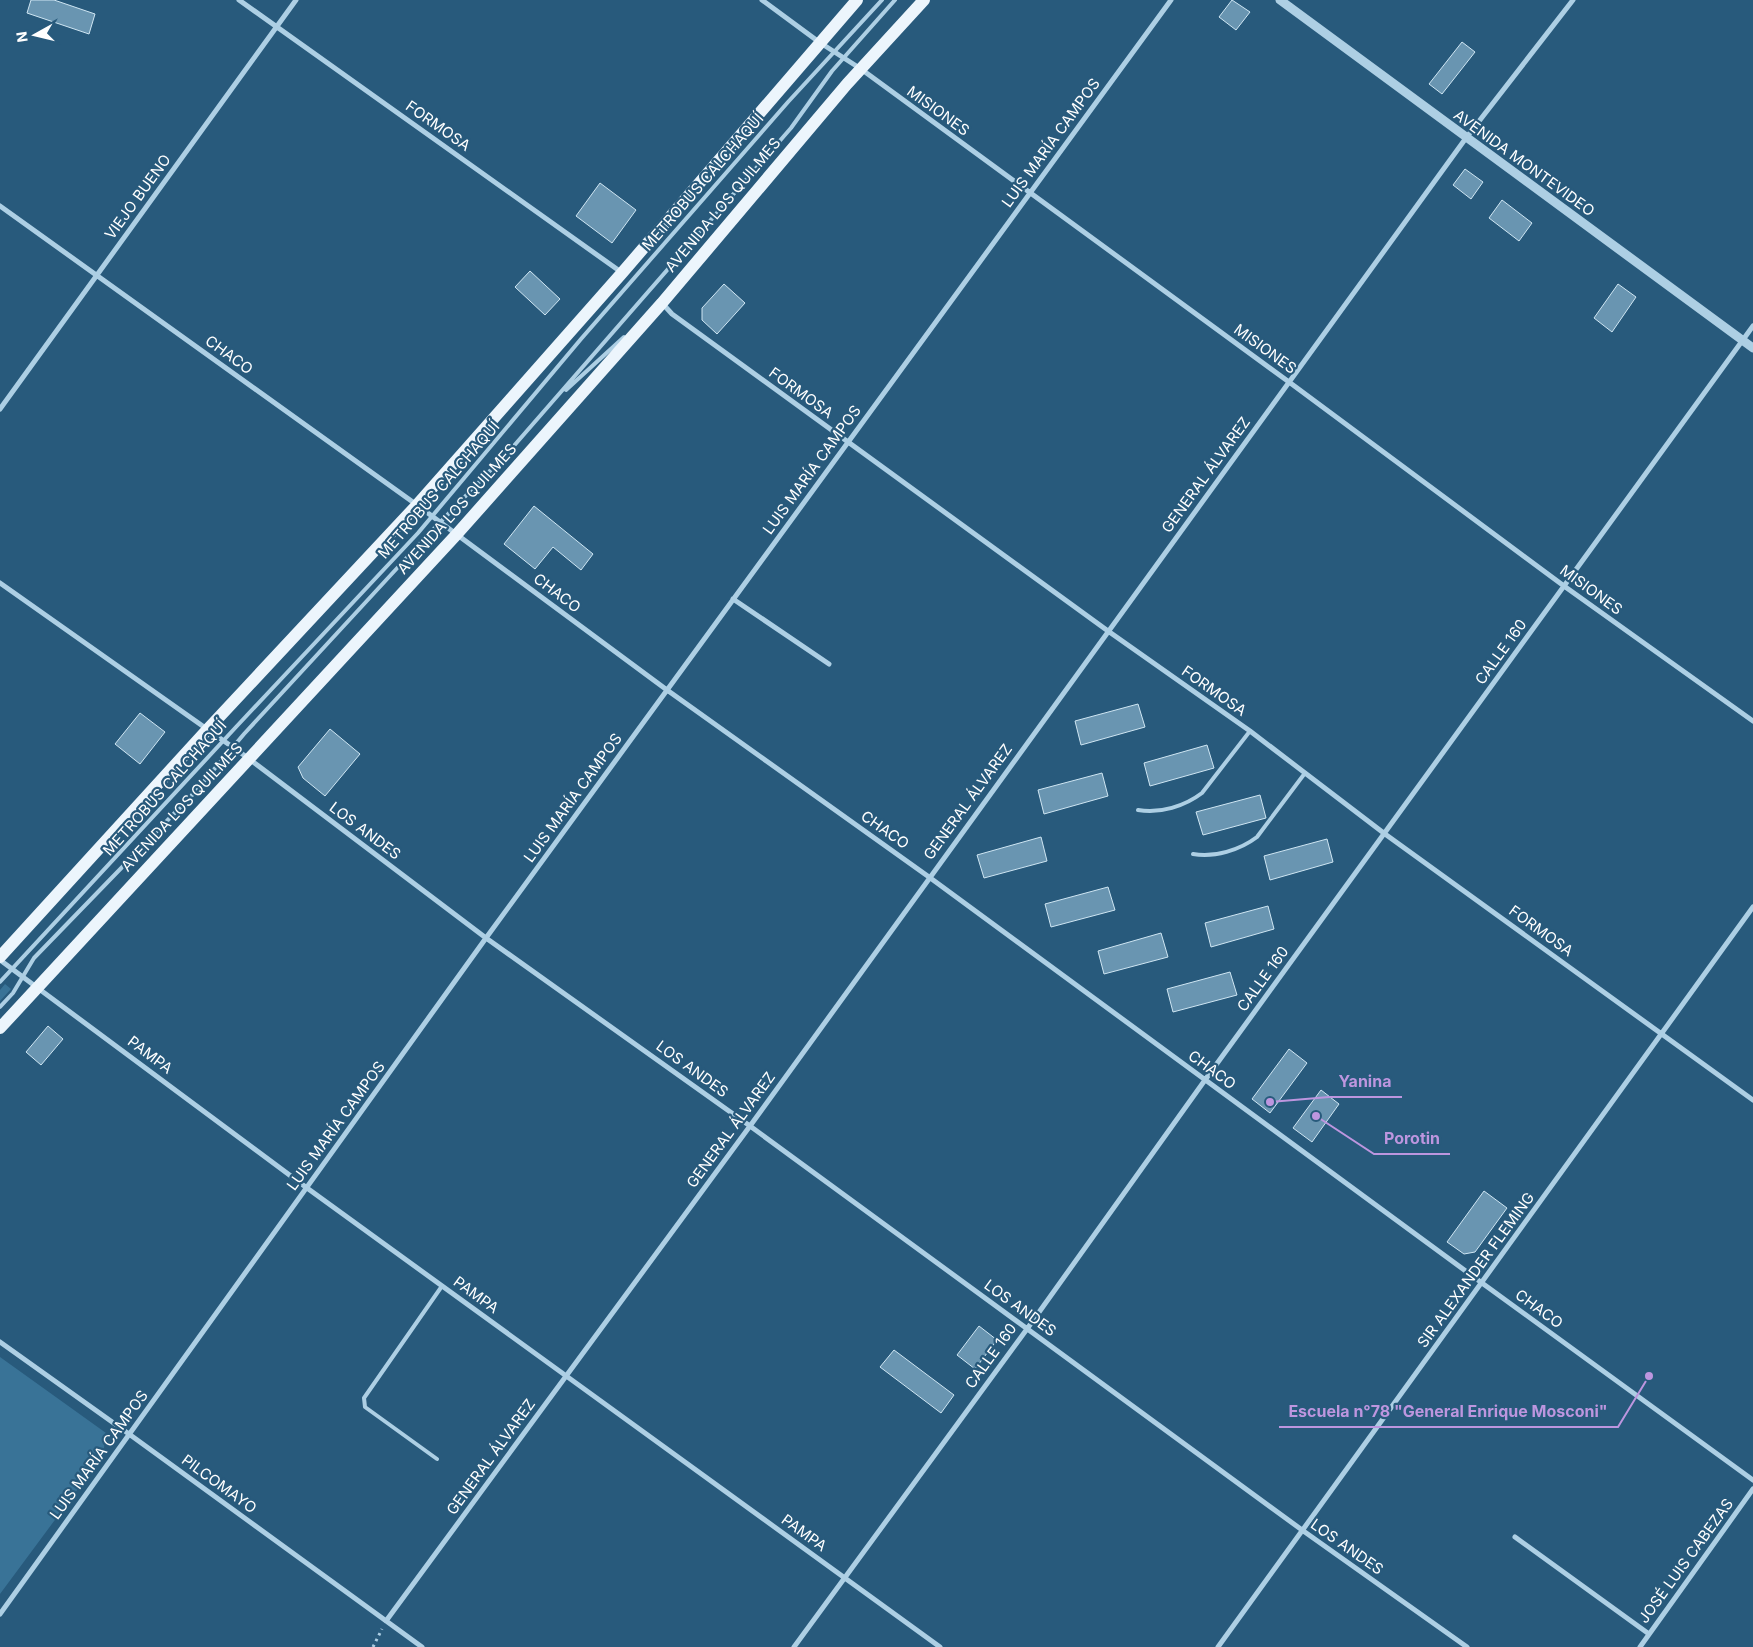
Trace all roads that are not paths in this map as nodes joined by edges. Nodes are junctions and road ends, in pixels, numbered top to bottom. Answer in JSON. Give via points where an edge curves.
{"nodes":[{"id":1,"x":238,"y":0,"type":"edge"},
{"id":2,"x":296,"y":0,"type":"edge"},
{"id":3,"x":762,"y":0,"type":"edge"},
{"id":4,"x":857,"y":0,"type":"edge"},
{"id":5,"x":882,"y":0,"type":"edge"},
{"id":6,"x":895,"y":0,"type":"edge"},
{"id":7,"x":924,"y":0,"type":"edge"},
{"id":8,"x":1171,"y":0,"type":"edge"},
{"id":9,"x":1280,"y":0,"type":"edge"},
{"id":10,"x":1573,"y":0,"type":"edge"},
{"id":11,"x":276,"y":27,"type":"junction"},
{"id":12,"x":820,"y":42,"type":"junction"},
{"id":13,"x":835,"y":52,"type":"junction"},
{"id":14,"x":844,"y":58,"type":"junction"},
{"id":15,"x":861,"y":69,"type":"junction"},
{"id":16,"x":1466,"y":138,"type":"junction"},
{"id":17,"x":1030,"y":193,"type":"junction"},
{"id":18,"x":0,"y":206,"type":"edge"},
{"id":19,"x":622,"y":273,"type":"junction"},
{"id":20,"x":96,"y":276,"type":"junction"},
{"id":21,"x":662,"y":302,"type":"junction"},
{"id":22,"x":1753,"y":326,"type":"edge"},
{"id":23,"x":1742,"y":340,"type":"junction"},
{"id":24,"x":1753,"y":348,"type":"edge"},
{"id":25,"x":1289,"y":382,"type":"junction"},
{"id":26,"x":552,"y":404,"type":"junction"},
{"id":27,"x":0,"y":409,"type":"edge"},
{"id":28,"x":848,"y":442,"type":"junction"},
{"id":29,"x":417,"y":505,"type":"junction"},
{"id":30,"x":433,"y":516,"type":"junction"},
{"id":31,"x":440,"y":522,"type":"junction"},
{"id":32,"x":457,"y":534,"type":"junction"},
{"id":33,"x":0,"y":583,"type":"edge"},
{"id":34,"x":1564,"y":586,"type":"junction"},
{"id":35,"x":733,"y":599,"type":"junction"},
{"id":36,"x":1108,"y":631,"type":"junction"},
{"id":37,"x":829,"y":664,"type":"dead end"},
{"id":38,"x":667,"y":690,"type":"junction"},
{"id":39,"x":1753,"y":720,"type":"edge"},
{"id":40,"x":206,"y":730,"type":"junction"},
{"id":41,"x":1250,"y":732,"type":"junction"},
{"id":42,"x":224,"y":742,"type":"junction"},
{"id":43,"x":232,"y":748,"type":"junction"},
{"id":44,"x":248,"y":758,"type":"junction"},
{"id":45,"x":1305,"y":774,"type":"junction"},
{"id":46,"x":1138,"y":810,"type":"dead end"},
{"id":47,"x":1385,"y":834,"type":"junction"},
{"id":48,"x":1193,"y":854,"type":"dead end"},
{"id":49,"x":929,"y":877,"type":"junction"},
{"id":50,"x":1753,"y":907,"type":"edge"},
{"id":51,"x":486,"y":938,"type":"junction"},
{"id":52,"x":0,"y":958,"type":"edge"},
{"id":53,"x":13,"y":969,"type":"junction"},
{"id":54,"x":23,"y":977,"type":"junction"},
{"id":55,"x":0,"y":982,"type":"edge"},
{"id":56,"x":38,"y":988,"type":"junction"},
{"id":57,"x":0,"y":1007,"type":"edge"},
{"id":58,"x":0,"y":1028,"type":"edge"},
{"id":59,"x":1662,"y":1034,"type":"junction"},
{"id":60,"x":1205,"y":1080,"type":"junction"},
{"id":61,"x":1753,"y":1100,"type":"edge"},
{"id":62,"x":750,"y":1126,"type":"junction"},
{"id":63,"x":307,"y":1188,"type":"junction"},
{"id":64,"x":1482,"y":1283,"type":"junction"},
{"id":65,"x":442,"y":1286,"type":"junction"},
{"id":66,"x":1026,"y":1329,"type":"junction"},
{"id":67,"x":0,"y":1342,"type":"edge"},
{"id":68,"x":566,"y":1376,"type":"junction"},
{"id":69,"x":129,"y":1434,"type":"junction"},
{"id":70,"x":437,"y":1459,"type":"dead end"},
{"id":71,"x":1753,"y":1480,"type":"edge"},
{"id":72,"x":1753,"y":1489,"type":"edge"},
{"id":73,"x":1302,"y":1530,"type":"junction"},
{"id":74,"x":1514,"y":1538,"type":"dead end"},
{"id":75,"x":844,"y":1577,"type":"junction"},
{"id":76,"x":0,"y":1614,"type":"edge"},
{"id":77,"x":386,"y":1621,"type":"junction"},
{"id":78,"x":1649,"y":1634,"type":"junction"},
{"id":79,"x":422,"y":1647,"type":"edge"},
{"id":80,"x":794,"y":1647,"type":"edge"},
{"id":81,"x":940,"y":1647,"type":"edge"},
{"id":82,"x":1218,"y":1647,"type":"edge"},
{"id":83,"x":1467,"y":1647,"type":"edge"},
{"id":84,"x":1640,"y":1647,"type":"edge"}],
"edges":[{"from":1,"to":11,"type":"street","name":"FORMOSA"},
{"from":2,"to":11,"type":"street","name":"VIEJO BUENO"},
{"from":3,"to":12,"type":"street","name":"MISIONES"},
{"from":4,"to":12,"type":"main road"},
{"from":5,"to":13,"type":"lane","name":"METROBUS CALCHAQUÍ"},
{"from":6,"to":14,"type":"lane","name":"METROBUS CALCHAQUÍ"},
{"from":7,"to":15,"type":"main road","name":"AVENIDA LOS QUILMES"},
{"from":8,"to":17,"type":"street","name":"LUIS MARÍA CAMPOS"},
{"from":9,"to":16,"type":"street","name":"AVENIDA MONTEVIDEO"},
{"from":10,"to":16,"type":"street","name":"GENERAL ÁLVAREZ"},
{"from":11,"to":19,"type":"street","name":"FORMOSA"},
{"from":11,"to":20,"type":"street","name":"VIEJO BUENO"},
{"from":12,"to":13,"type":"street","name":"MISIONES"},
{"from":12,"to":19,"type":"main road"},
{"from":13,"to":14,"type":"street","name":"MISIONES"},
{"from":13,"to":30,"type":"lane","name":"METROBUS CALCHAQUÍ","via":[[594,324]]},
{"from":14,"to":15,"type":"street","name":"MISIONES"},
{"from":14,"to":26,"type":"lane","name":"METROBUS CALCHAQUÍ","via":[[790,128]]},
{"from":15,"to":17,"type":"street","name":"MISIONES"},
{"from":15,"to":21,"type":"main road","name":"AVENIDA LOS QUILMES"},
{"from":16,"to":23,"type":"street","name":"AVENIDA MONTEVIDEO"},
{"from":16,"to":25,"type":"street","name":"GENERAL ÁLVAREZ"},
{"from":17,"to":25,"type":"street","name":"MISIONES"},
{"from":17,"to":28,"type":"street","name":"LUIS MARÍA CAMPOS"},
{"from":18,"to":20,"type":"street","name":"CHACO"},
{"from":19,"to":29,"type":"main road"},
{"from":20,"to":27,"type":"street","name":"VIEJO BUENO"},
{"from":20,"to":29,"type":"street","name":"CHACO"},
{"from":21,"to":26,"type":"lane","name":"METROBUS CALCHAQUÍ"},
{"from":21,"to":28,"type":"street","name":"FORMOSA","via":[[672,314]]},
{"from":21,"to":32,"type":"main road","name":"AVENIDA LOS QUILMES"},
{"from":22,"to":23,"type":"street","name":"CALLE 160"},
{"from":23,"to":24,"type":"street","name":"AVENIDA MONTEVIDEO"},
{"from":23,"to":34,"type":"street","name":"CALLE 160"},
{"from":25,"to":34,"type":"street","name":"MISIONES"},
{"from":25,"to":36,"type":"street","name":"GENERAL ÁLVAREZ"},
{"from":26,"to":31,"type":"lane","name":"METROBUS CALCHAQUÍ"},
{"from":28,"to":35,"type":"street","name":"LUIS MARÍA CAMPOS"},
{"from":28,"to":36,"type":"street","name":"FORMOSA"},
{"from":29,"to":30,"type":"street","name":"CHACO"},
{"from":29,"to":40,"type":"main road"},
{"from":30,"to":31,"type":"street","name":"CHACO"},
{"from":30,"to":42,"type":"lane","name":"METROBUS CALCHAQUÍ"},
{"from":31,"to":32,"type":"street","name":"CHACO"},
{"from":31,"to":43,"type":"lane","name":"METROBUS CALCHAQUÍ"},
{"from":32,"to":38,"type":"street","name":"CHACO"},
{"from":32,"to":44,"type":"main road","name":"AVENIDA LOS QUILMES"},
{"from":33,"to":40,"type":"street","name":"LOS ANDES"},
{"from":34,"to":39,"type":"street","name":"MISIONES"},
{"from":34,"to":47,"type":"street","name":"CALLE 160"},
{"from":35,"to":37,"type":"street"},
{"from":35,"to":38,"type":"street","name":"LUIS MARÍA CAMPOS"},
{"from":36,"to":41,"type":"street","name":"FORMOSA"},
{"from":36,"to":49,"type":"street","name":"GENERAL ÁLVAREZ"},
{"from":38,"to":49,"type":"street","name":"CHACO"},
{"from":38,"to":51,"type":"street","name":"LUIS MARÍA CAMPOS"},
{"from":40,"to":42,"type":"street","name":"LOS ANDES"},
{"from":40,"to":52,"type":"main road"},
{"from":41,"to":45,"type":"street","name":"FORMOSA"},
{"from":41,"to":46,"type":"lane","via":[[1193,800],[1149,812]]},
{"from":42,"to":43,"type":"street","name":"LOS ANDES"},
{"from":42,"to":53,"type":"lane","name":"METROBUS CALCHAQUÍ"},
{"from":43,"to":44,"type":"street","name":"LOS ANDES"},
{"from":43,"to":54,"type":"lane","name":"METROBUS CALCHAQUÍ","via":[[194,793],[34,958]]},
{"from":44,"to":51,"type":"street","name":"LOS ANDES"},
{"from":44,"to":56,"type":"main road","name":"AVENIDA LOS QUILMES"},
{"from":45,"to":47,"type":"street","name":"FORMOSA"},
{"from":45,"to":48,"type":"lane","via":[[1257,837],[1248,844],[1203,856]]},
{"from":47,"to":59,"type":"street","name":"FORMOSA"},
{"from":47,"to":60,"type":"street","name":"CALLE 160"},
{"from":49,"to":60,"type":"street","name":"CHACO"},
{"from":49,"to":62,"type":"street","name":"GENERAL ÁLVAREZ"},
{"from":50,"to":59,"type":"street","name":"SIR ALEXANDER FLEMING"},
{"from":51,"to":62,"type":"street","name":"LOS ANDES"},
{"from":51,"to":63,"type":"street","name":"LUIS MARÍA CAMPOS"},
{"from":52,"to":53,"type":"street","name":"PAMPA"},
{"from":53,"to":54,"type":"street","name":"PAMPA"},
{"from":53,"to":55,"type":"lane","name":"METROBUS CALCHAQUÍ"},
{"from":54,"to":56,"type":"street","name":"PAMPA"},
{"from":54,"to":57,"type":"lane","name":"METROBUS CALCHAQUÍ"},
{"from":56,"to":58,"type":"main road","name":"AVENIDA LOS QUILMES"},
{"from":56,"to":63,"type":"street","name":"PAMPA"},
{"from":59,"to":61,"type":"street","name":"FORMOSA"},
{"from":59,"to":64,"type":"street","name":"SIR ALEXANDER FLEMING"},
{"from":60,"to":64,"type":"street","name":"CHACO"},
{"from":60,"to":66,"type":"street","name":"CALLE 160"},
{"from":62,"to":66,"type":"street","name":"LOS ANDES"},
{"from":62,"to":68,"type":"street","name":"GENERAL ÁLVAREZ"},
{"from":63,"to":65,"type":"street","name":"PAMPA"},
{"from":63,"to":69,"type":"street","name":"LUIS MARÍA CAMPOS"},
{"from":64,"to":71,"type":"street","name":"CHACO"},
{"from":64,"to":73,"type":"street","name":"SIR ALEXANDER FLEMING"},
{"from":65,"to":68,"type":"street","name":"PAMPA"},
{"from":65,"to":70,"type":"lane","via":[[364,1398],[365,1407]]},
{"from":66,"to":73,"type":"street","name":"LOS ANDES"},
{"from":66,"to":75,"type":"street","name":"CALLE 160"},
{"from":67,"to":69,"type":"street","name":"PILCOMAYO"},
{"from":68,"to":75,"type":"street","name":"PAMPA"},
{"from":68,"to":77,"type":"street","name":"GENERAL ÁLVAREZ"},
{"from":69,"to":76,"type":"street","name":"LUIS MARÍA CAMPOS"},
{"from":69,"to":77,"type":"street","name":"PILCOMAYO"},
{"from":72,"to":78,"type":"street","name":"JOSÉ LUIS CABEZAS"},
{"from":73,"to":82,"type":"street","name":"SIR ALEXANDER FLEMING"},
{"from":73,"to":83,"type":"street","name":"LOS ANDES"},
{"from":74,"to":78,"type":"street"},
{"from":75,"to":80,"type":"street","name":"CALLE 160"},
{"from":75,"to":81,"type":"street","name":"PAMPA"},
{"from":77,"to":79,"type":"street","name":"PILCOMAYO"},
{"from":78,"to":84,"type":"street","name":"JOSÉ LUIS CABEZAS"}]}
